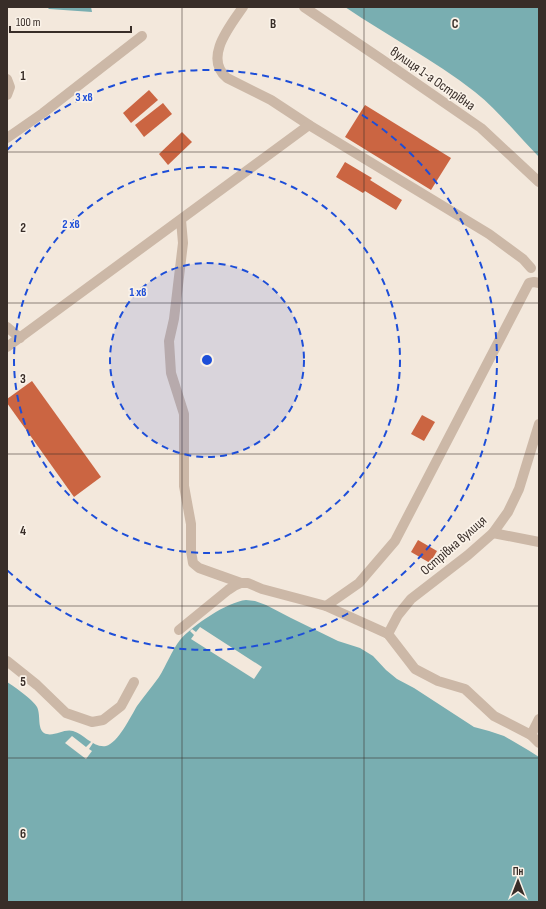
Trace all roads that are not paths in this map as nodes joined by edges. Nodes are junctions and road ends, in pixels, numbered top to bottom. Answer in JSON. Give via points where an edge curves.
{"nodes":[{"id":1,"x":243,"y":7,"type":"edge"},
{"id":2,"x":304,"y":7,"type":"edge"},
{"id":3,"x":142,"y":36,"type":"dead end"},
{"id":4,"x":7,"y":79,"type":"edge"},
{"id":5,"x":7,"y":95,"type":"edge"},
{"id":6,"x":309,"y":125,"type":"junction"},
{"id":7,"x":7,"y":138,"type":"edge"},
{"id":8,"x":539,"y":182,"type":"edge"},
{"id":9,"x":181,"y":220,"type":"junction"},
{"id":10,"x":531,"y":268,"type":"dead end"},
{"id":11,"x":539,"y":283,"type":"edge"},
{"id":12,"x":7,"y":327,"type":"edge"},
{"id":13,"x":20,"y":338,"type":"junction"},
{"id":14,"x":7,"y":347,"type":"edge"},
{"id":15,"x":539,"y":424,"type":"edge"},
{"id":16,"x":493,"y":533,"type":"junction"},
{"id":17,"x":539,"y":542,"type":"edge"},
{"id":18,"x":240,"y":583,"type":"junction"},
{"id":19,"x":326,"y":606,"type":"junction"},
{"id":20,"x":179,"y":630,"type":"dead end"},
{"id":21,"x":388,"y":634,"type":"junction"},
{"id":22,"x":7,"y":661,"type":"edge"},
{"id":23,"x":134,"y":682,"type":"dead end"},
{"id":24,"x":539,"y":719,"type":"edge"},
{"id":25,"x":531,"y":735,"type":"junction"},
{"id":26,"x":539,"y":743,"type":"edge"}],
"edges":[{"from":1,"to":6,"type":"street","via":[[224,34],[217,57],[220,69],[227,78],[271,100]]},
{"from":2,"to":8,"type":"street","name":"вулиця 1-а Острівна","via":[[481,128]]},
{"from":3,"to":7,"type":"street"},
{"from":4,"to":5,"type":"street","via":[[10,86]]},
{"from":6,"to":9,"type":"street"},
{"from":6,"to":10,"type":"street","via":[[489,234]]},
{"from":9,"to":13,"type":"street"},
{"from":9,"to":18,"type":"street","via":[[183,243],[169,341],[171,373],[184,414],[184,486],[191,524],[193,564]]},
{"from":11,"to":19,"type":"street","via":[[529,283],[395,541],[359,582]]},
{"from":12,"to":13,"type":"street"},
{"from":13,"to":14,"type":"street"},
{"from":15,"to":16,"type":"street","name":"Острівна вулиця","via":[[519,489],[508,512]]},
{"from":16,"to":17,"type":"street"},
{"from":16,"to":21,"type":"street","name":"Острівна вулиця","via":[[411,599],[398,615]]},
{"from":18,"to":19,"type":"street"},
{"from":18,"to":20,"type":"street"},
{"from":19,"to":21,"type":"street"},
{"from":21,"to":25,"type":"street","via":[[415,669],[438,681],[465,689],[494,716]]},
{"from":22,"to":23,"type":"street","via":[[66,713],[92,722],[103,720],[121,706]]},
{"from":24,"to":25,"type":"street"},
{"from":25,"to":26,"type":"street"}]}
